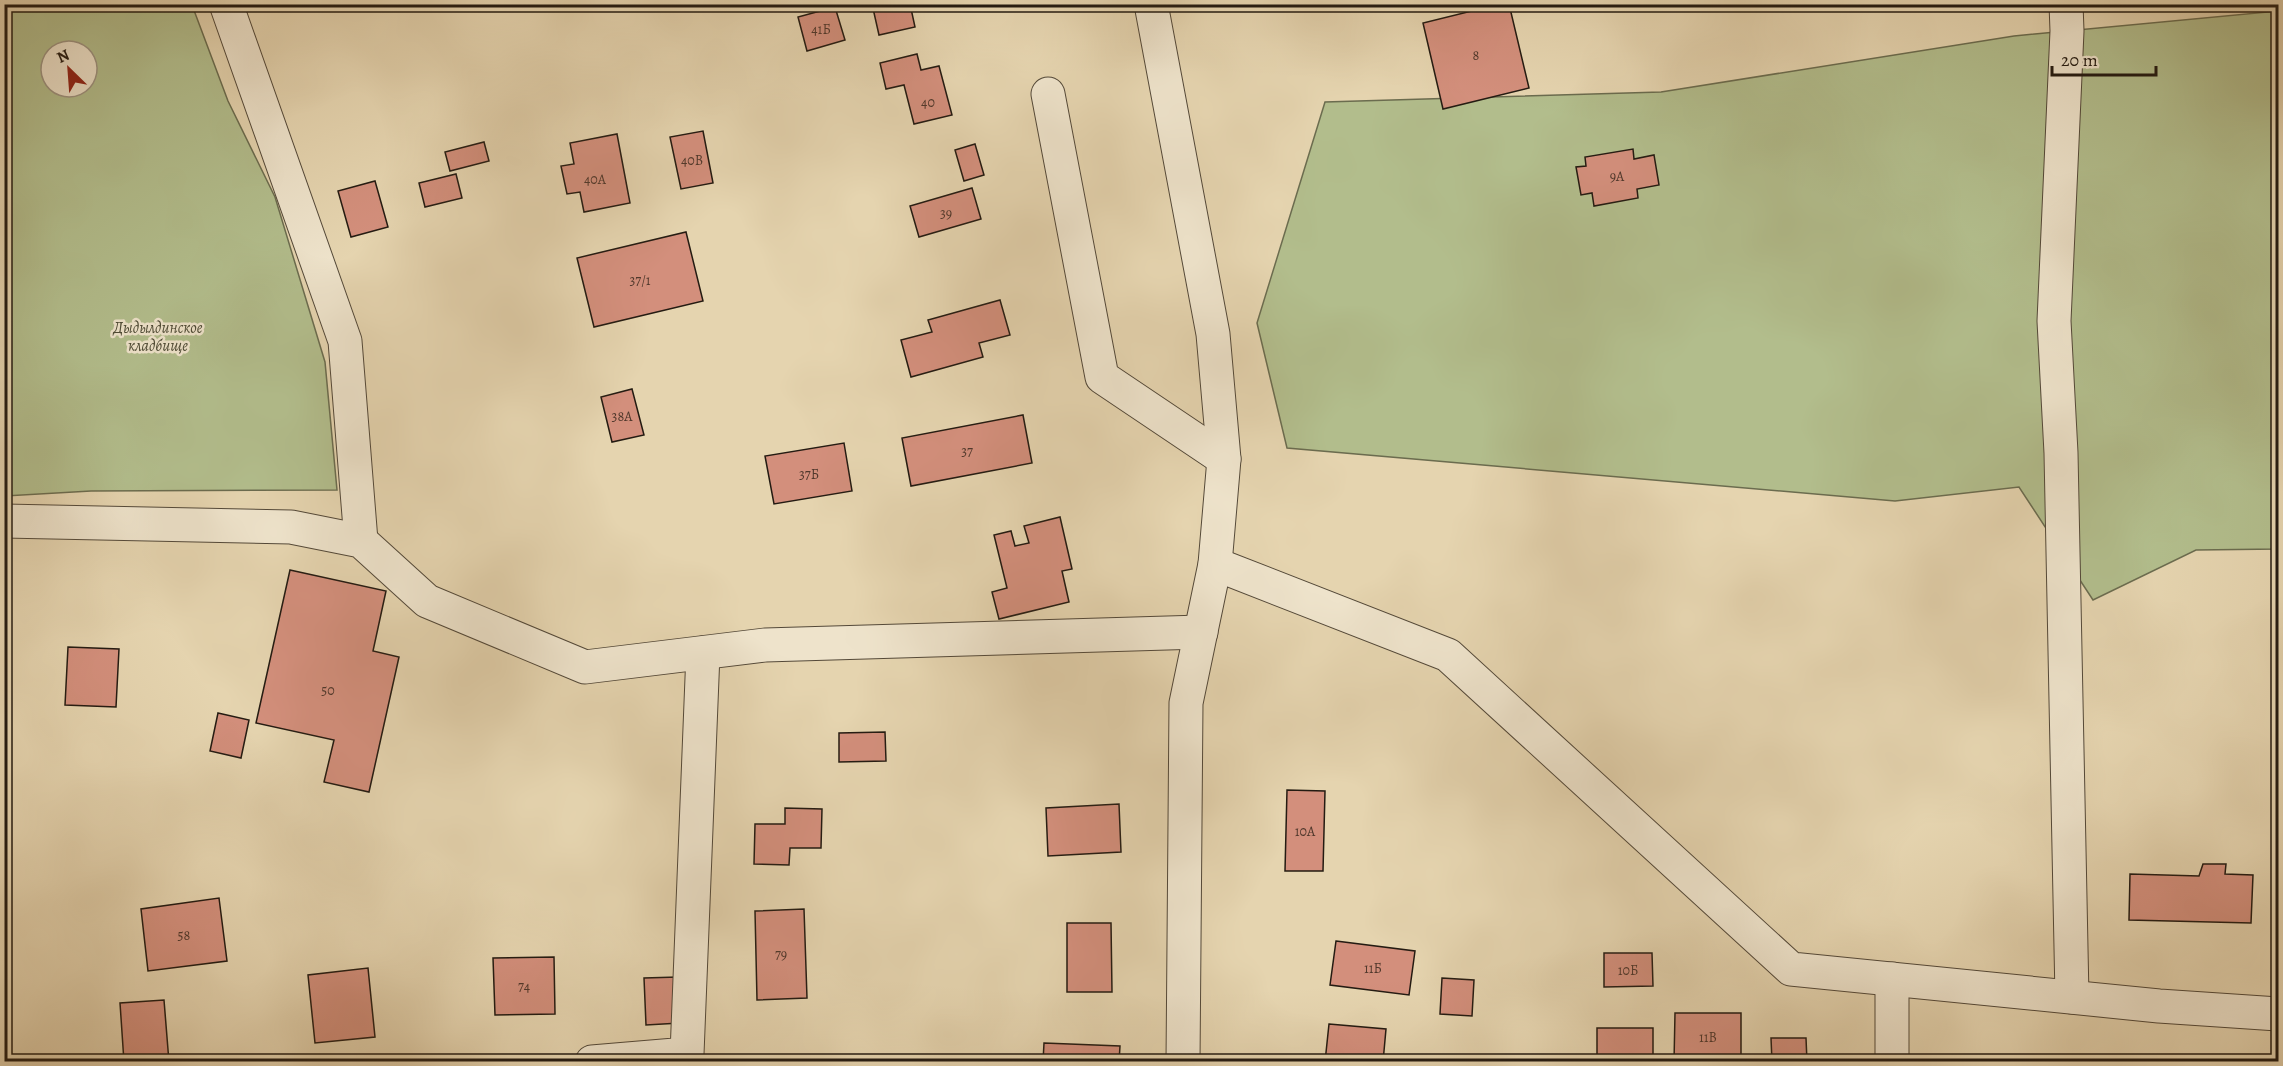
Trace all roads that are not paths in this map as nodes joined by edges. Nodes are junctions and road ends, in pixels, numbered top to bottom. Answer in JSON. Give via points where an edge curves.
{"nodes":[{"id":1,"x":226,"y":4,"type":"edge"},
{"id":2,"x":1151,"y":4,"type":"edge"},
{"id":3,"x":2066,"y":4,"type":"edge"},
{"id":4,"x":1048,"y":94,"type":"dead end"},
{"id":5,"x":1224,"y":459,"type":"junction"},
{"id":6,"x":4,"y":521,"type":"edge"},
{"id":7,"x":361,"y":541,"type":"junction"},
{"id":8,"x":1215,"y":564,"type":"junction"},
{"id":9,"x":1201,"y":632,"type":"junction"},
{"id":10,"x":703,"y":652,"type":"junction"},
{"id":11,"x":1892,"y":979,"type":"junction"},
{"id":12,"x":2072,"y":997,"type":"junction"},
{"id":13,"x":2278,"y":1014,"type":"edge"},
{"id":14,"x":687,"y":1058,"type":"edge"},
{"id":15,"x":592,"y":1062,"type":"edge"},
{"id":16,"x":1183,"y":1062,"type":"edge"},
{"id":17,"x":1892,"y":1062,"type":"edge"}],
"edges":[{"from":1,"to":7,"type":"street","via":[[345,341]]},
{"from":2,"to":5,"type":"street","via":[[1213,334]]},
{"from":3,"to":12,"type":"street","via":[[2054,321],[2061,453]]},
{"from":4,"to":5,"type":"street","via":[[1102,377]]},
{"from":5,"to":8,"type":"street"},
{"from":6,"to":7,"type":"street","via":[[291,527]]},
{"from":7,"to":10,"type":"street","via":[[427,601],[585,667]]},
{"from":8,"to":9,"type":"street"},
{"from":8,"to":11,"type":"street","via":[[1448,655],[1791,969]]},
{"from":9,"to":10,"type":"street","via":[[765,645]]},
{"from":9,"to":16,"type":"street","via":[[1186,703]]},
{"from":10,"to":14,"type":"street"},
{"from":11,"to":12,"type":"street"},
{"from":11,"to":17,"type":"street"},
{"from":12,"to":13,"type":"street"},
{"from":14,"to":15,"type":"street"}]}
